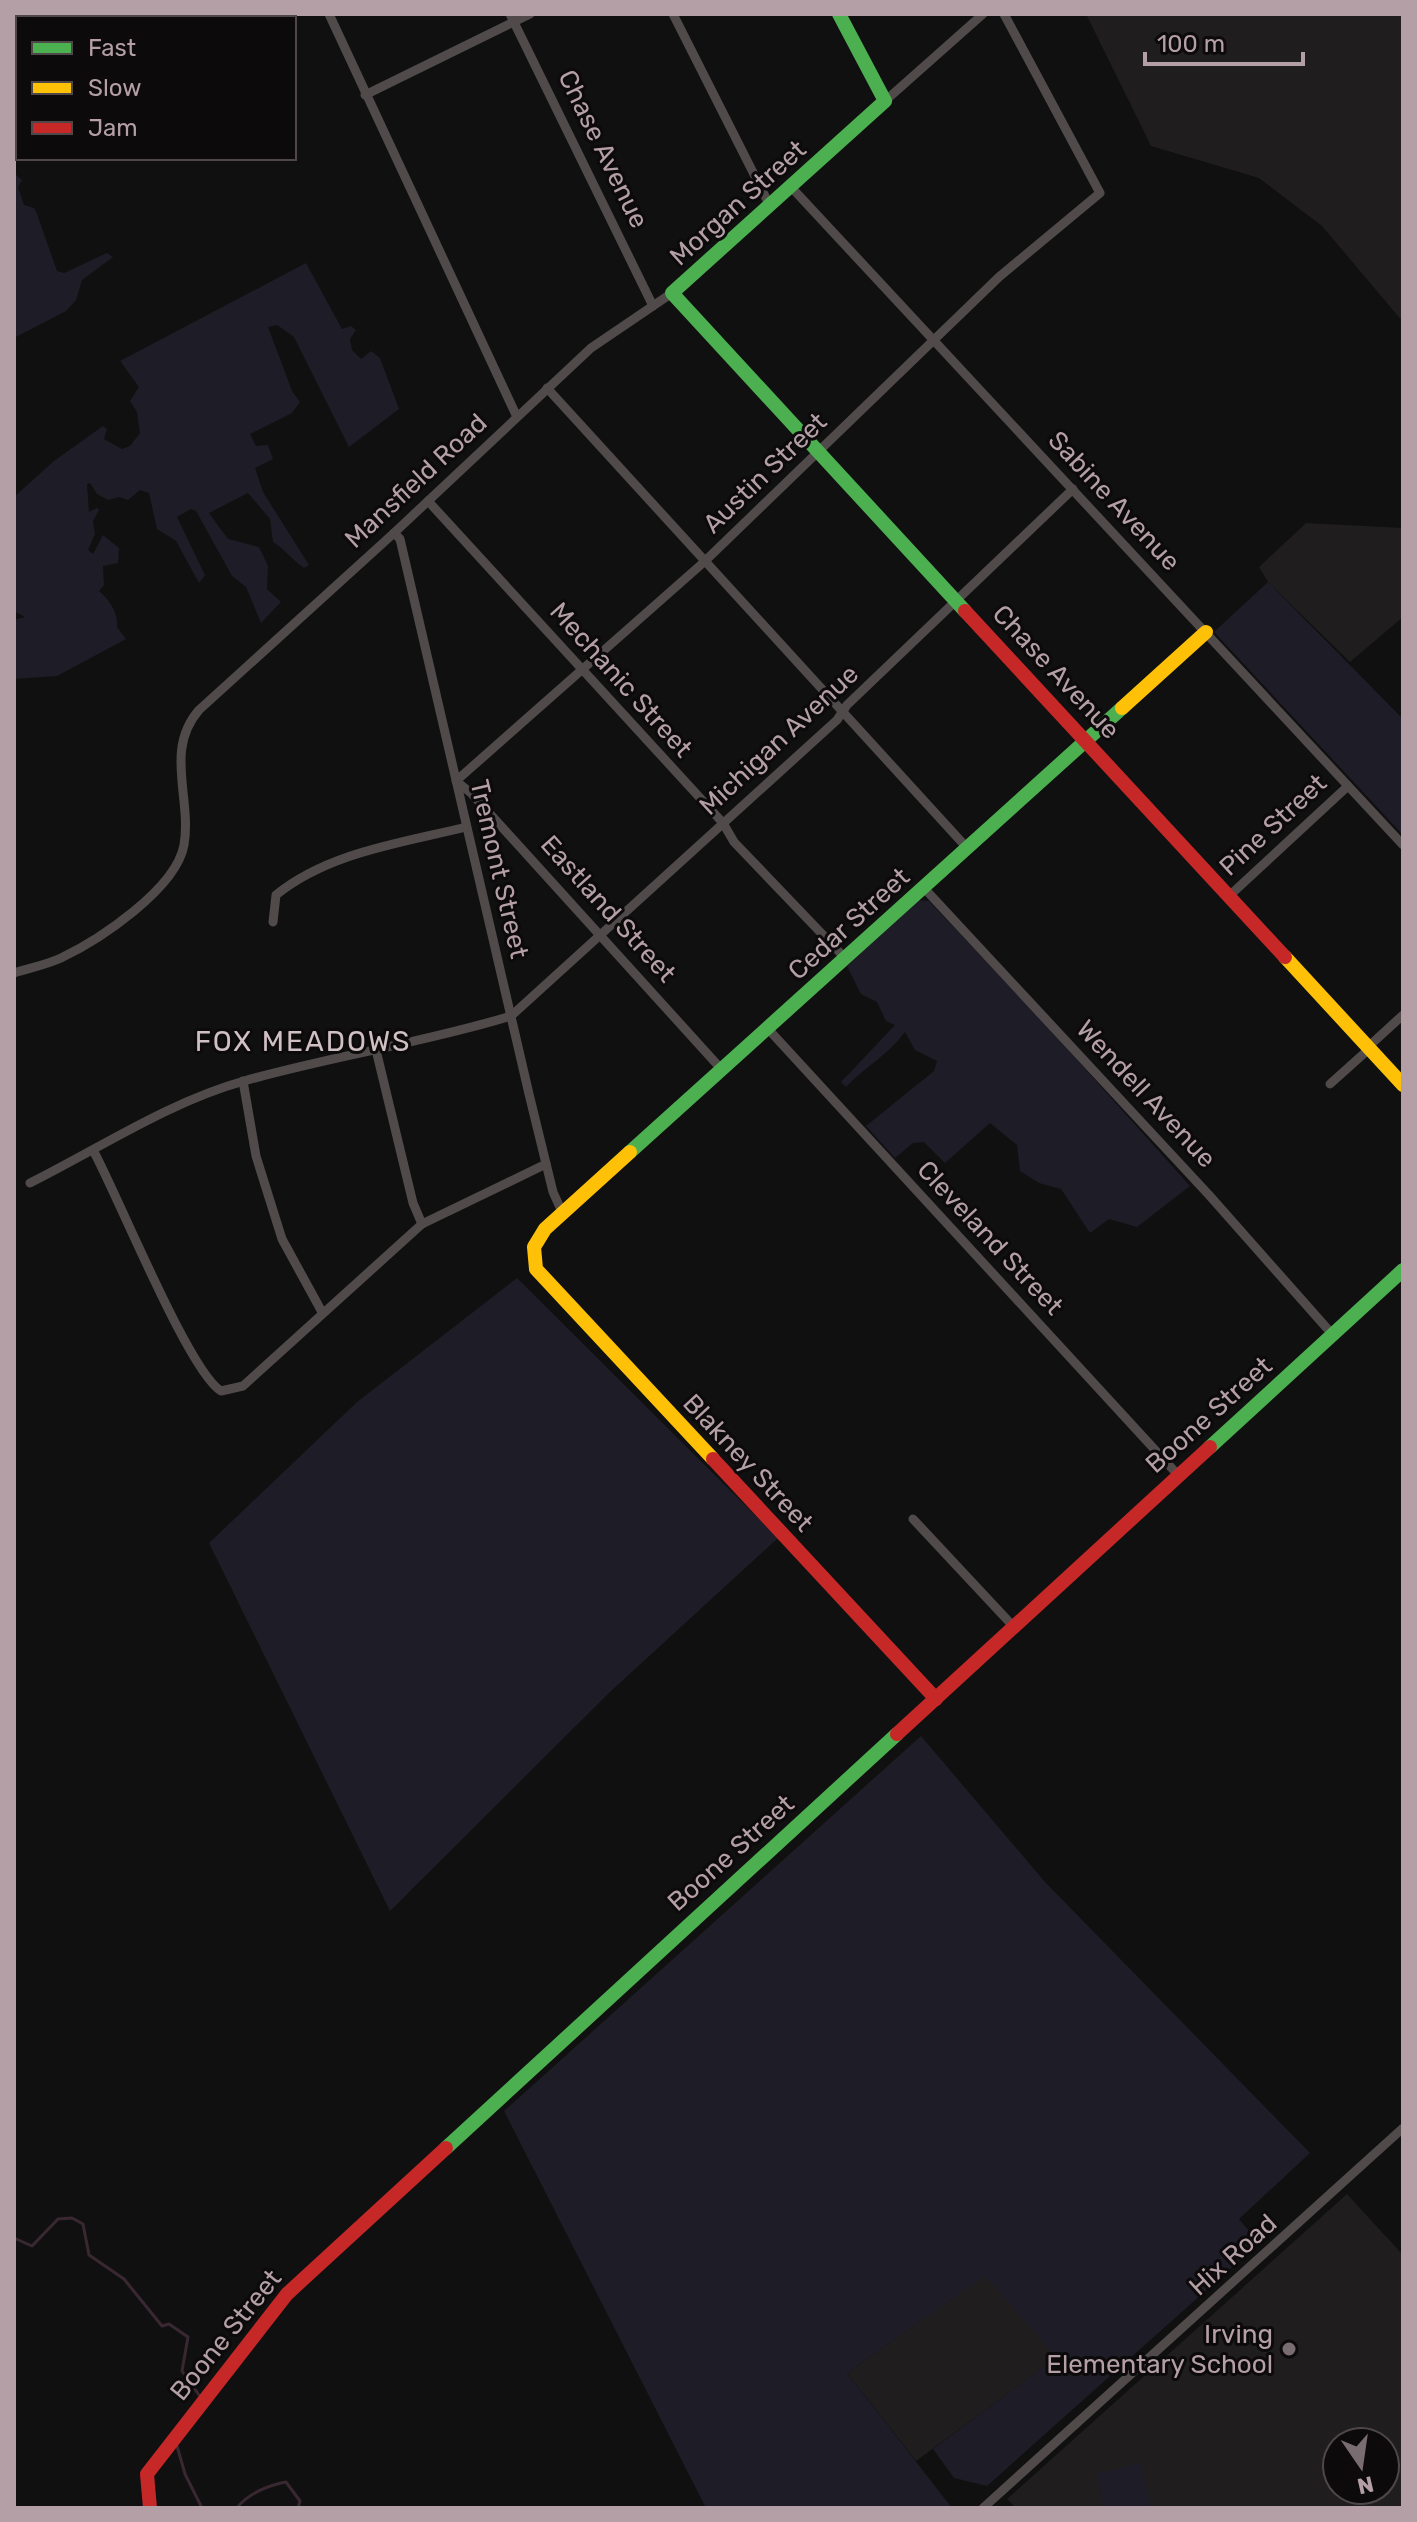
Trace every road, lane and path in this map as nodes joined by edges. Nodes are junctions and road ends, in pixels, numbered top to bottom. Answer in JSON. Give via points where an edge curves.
{"nodes":[{"id":1,"x":329,"y":14,"type":"edge"},
{"id":2,"x":530,"y":14,"type":"edge"},
{"id":3,"x":673,"y":14,"type":"edge"},
{"id":4,"x":839,"y":14,"type":"edge"},
{"id":5,"x":983,"y":14,"type":"edge"},
{"id":6,"x":1004,"y":14,"type":"edge"},
{"id":7,"x":512,"y":18,"type":"edge"},
{"id":8,"x":365,"y":95,"type":"junction"},
{"id":9,"x":885,"y":101,"type":"junction"},
{"id":10,"x":792,"y":188,"type":"junction"},
{"id":11,"x":770,"y":206,"type":"junction"},
{"id":12,"x":672,"y":293,"type":"junction"},
{"id":13,"x":653,"y":306,"type":"junction"},
{"id":14,"x":935,"y":341,"type":"junction"},
{"id":15,"x":547,"y":388,"type":"junction"},
{"id":16,"x":517,"y":417,"type":"junction"},
{"id":17,"x":819,"y":454,"type":"junction"},
{"id":18,"x":1073,"y":489,"type":"junction"},
{"id":19,"x":428,"y":501,"type":"junction"},
{"id":20,"x":394,"y":533,"type":"junction"},
{"id":21,"x":704,"y":562,"type":"junction"},
{"id":22,"x":957,"y":601,"type":"junction"},
{"id":23,"x":1206,"y":632,"type":"junction"},
{"id":24,"x":582,"y":671,"type":"junction"},
{"id":25,"x":842,"y":713,"type":"junction"},
{"id":26,"x":1086,"y":741,"type":"junction"},
{"id":27,"x":456,"y":781,"type":"junction"},
{"id":28,"x":1348,"y":786,"type":"junction"},
{"id":29,"x":723,"y":823,"type":"junction"},
{"id":30,"x":466,"y":827,"type":"junction"},
{"id":31,"x":1403,"y":845,"type":"edge"},
{"id":32,"x":968,"y":849,"type":"junction"},
{"id":33,"x":924,"y":888,"type":"junction"},
{"id":34,"x":1228,"y":897,"type":"junction"},
{"id":35,"x":273,"y":922,"type":"dead end"},
{"id":36,"x":601,"y":934,"type":"junction"},
{"id":37,"x":846,"y":959,"type":"junction"},
{"id":38,"x":14,"y":973,"type":"edge"},
{"id":39,"x":1403,"y":1015,"type":"edge"},
{"id":40,"x":511,"y":1016,"type":"junction"},
{"id":41,"x":769,"y":1030,"type":"junction"},
{"id":42,"x":1369,"y":1048,"type":"junction"},
{"id":43,"x":376,"y":1050,"type":"junction"},
{"id":44,"x":723,"y":1071,"type":"junction"},
{"id":45,"x":243,"y":1081,"type":"junction"},
{"id":46,"x":1330,"y":1084,"type":"dead end"},
{"id":47,"x":1403,"y":1085,"type":"edge"},
{"id":48,"x":94,"y":1152,"type":"junction"},
{"id":49,"x":546,"y":1164,"type":"junction"},
{"id":50,"x":30,"y":1183,"type":"dead end"},
{"id":51,"x":563,"y":1214,"type":"junction"},
{"id":52,"x":422,"y":1224,"type":"junction"},
{"id":53,"x":532,"y":1255,"type":"joint"},
{"id":54,"x":1403,"y":1270,"type":"edge"},
{"id":55,"x":322,"y":1312,"type":"junction"},
{"id":56,"x":1332,"y":1334,"type":"junction"},
{"id":57,"x":1179,"y":1476,"type":"junction"},
{"id":58,"x":913,"y":1519,"type":"dead end"},
{"id":59,"x":1013,"y":1626,"type":"junction"},
{"id":60,"x":936,"y":1699,"type":"junction"},
{"id":61,"x":1403,"y":2128,"type":"edge"},
{"id":62,"x":150,"y":2508,"type":"edge"},
{"id":63,"x":983,"y":2508,"type":"edge"}],
"edges":[{"from":1,"to":8,"type":"street","name":"Mansfield Road"},
{"from":2,"to":7,"type":"street"},
{"from":3,"to":11,"type":"street"},
{"from":4,"to":9,"type":"street"},
{"from":5,"to":9,"type":"street","name":"Morgan Street"},
{"from":6,"to":14,"type":"street","name":"Austin Street","via":[[1100,193],[999,277]]},
{"from":7,"to":8,"type":"street"},
{"from":7,"to":13,"type":"street","name":"Chase Avenue"},
{"from":8,"to":16,"type":"street","name":"Mansfield Road"},
{"from":9,"to":10,"type":"street","name":"Morgan Street"},
{"from":10,"to":11,"type":"street","name":"Morgan Street"},
{"from":10,"to":14,"type":"street","name":"Sabine Avenue"},
{"from":11,"to":12,"type":"street","name":"Morgan Street"},
{"from":12,"to":13,"type":"street","name":"Morgan Street"},
{"from":12,"to":17,"type":"street","name":"Chase Avenue"},
{"from":13,"to":15,"type":"street","name":"Morgan Street","via":[[591,348]]},
{"from":14,"to":17,"type":"street","name":"Austin Street"},
{"from":14,"to":18,"type":"street","name":"Sabine Avenue"},
{"from":15,"to":16,"type":"street","name":"Morgan Street"},
{"from":15,"to":21,"type":"street"},
{"from":16,"to":19,"type":"street","name":"Mansfield Road"},
{"from":17,"to":21,"type":"street","name":"Austin Street"},
{"from":17,"to":22,"type":"street","name":"Chase Avenue"},
{"from":18,"to":22,"type":"street","name":"Michigan Avenue"},
{"from":18,"to":23,"type":"street","name":"Sabine Avenue"},
{"from":19,"to":20,"type":"street","name":"Mansfield Road"},
{"from":19,"to":24,"type":"street","name":"Mechanic Street"},
{"from":20,"to":27,"type":"street","name":"Tremont Street","via":[[400,539]]},
{"from":20,"to":38,"type":"street","name":"Mansfield Road","via":[[188,723],[179,753],[185,825],[181,855],[168,878],[135,909],[68,954]]},
{"from":21,"to":24,"type":"street","name":"Austin Street"},
{"from":21,"to":25,"type":"street"},
{"from":22,"to":25,"type":"street","name":"Michigan Avenue"},
{"from":22,"to":26,"type":"street","name":"Chase Avenue"},
{"from":23,"to":26,"type":"street","name":"Cedar Street"},
{"from":23,"to":28,"type":"street","name":"Sabine Avenue"},
{"from":24,"to":27,"type":"street","name":"Austin Street"},
{"from":24,"to":29,"type":"street","name":"Mechanic Street"},
{"from":25,"to":29,"type":"street","name":"Michigan Avenue"},
{"from":25,"to":32,"type":"street"},
{"from":26,"to":32,"type":"street","name":"Cedar Street"},
{"from":26,"to":34,"type":"street","name":"Chase Avenue"},
{"from":27,"to":30,"type":"street","name":"Tremont Street"},
{"from":27,"to":36,"type":"street","name":"Eastland Street"},
{"from":28,"to":31,"type":"street","name":"Sabine Avenue"},
{"from":28,"to":34,"type":"street","name":"Pine Street"},
{"from":29,"to":36,"type":"street","name":"Michigan Avenue"},
{"from":29,"to":37,"type":"street","name":"Mechanic Street","via":[[734,842]]},
{"from":30,"to":35,"type":"street","via":[[333,861],[299,876],[276,895]]},
{"from":30,"to":40,"type":"street","name":"Tremont Street"},
{"from":32,"to":33,"type":"street","name":"Cedar Street"},
{"from":33,"to":37,"type":"street","name":"Cedar Street"},
{"from":33,"to":56,"type":"street","name":"Wendell Avenue"},
{"from":34,"to":42,"type":"street","name":"Chase Avenue"},
{"from":36,"to":40,"type":"street","name":"Michigan Avenue"},
{"from":36,"to":44,"type":"street","name":"Eastland Street"},
{"from":37,"to":41,"type":"street","name":"Cedar Street"},
{"from":39,"to":42,"type":"street"},
{"from":40,"to":43,"type":"street"},
{"from":40,"to":49,"type":"street","name":"Tremont Street"},
{"from":41,"to":44,"type":"street","name":"Cedar Street"},
{"from":41,"to":57,"type":"street","name":"Cleveland Street"},
{"from":42,"to":46,"type":"street"},
{"from":42,"to":47,"type":"street","name":"Chase Avenue"},
{"from":43,"to":45,"type":"street"},
{"from":43,"to":52,"type":"street"},
{"from":44,"to":51,"type":"street","name":"Cedar Street"},
{"from":45,"to":48,"type":"street","via":[[181,1104]]},
{"from":45,"to":55,"type":"street","via":[[256,1156],[282,1239]]},
{"from":48,"to":50,"type":"street"},
{"from":48,"to":55,"type":"street","via":[[209,1384],[221,1391],[243,1386]]},
{"from":49,"to":51,"type":"street","name":"Tremont Street"},
{"from":49,"to":52,"type":"street"},
{"from":51,"to":53,"type":"street","name":"Cedar Street","via":[[538,1237]]},
{"from":52,"to":55,"type":"street"},
{"from":53,"to":60,"type":"street","name":"Blakney Street","via":[[536,1269]]},
{"from":54,"to":56,"type":"street","name":"Boone Street"},
{"from":56,"to":57,"type":"street","name":"Boone Street"},
{"from":57,"to":59,"type":"street","name":"Boone Street"},
{"from":58,"to":59,"type":"street"},
{"from":59,"to":60,"type":"street","name":"Boone Street"},
{"from":60,"to":62,"type":"street","name":"Boone Street","via":[[287,2294],[147,2474]]},
{"from":61,"to":63,"type":"street","name":"Hix Road"}]}
